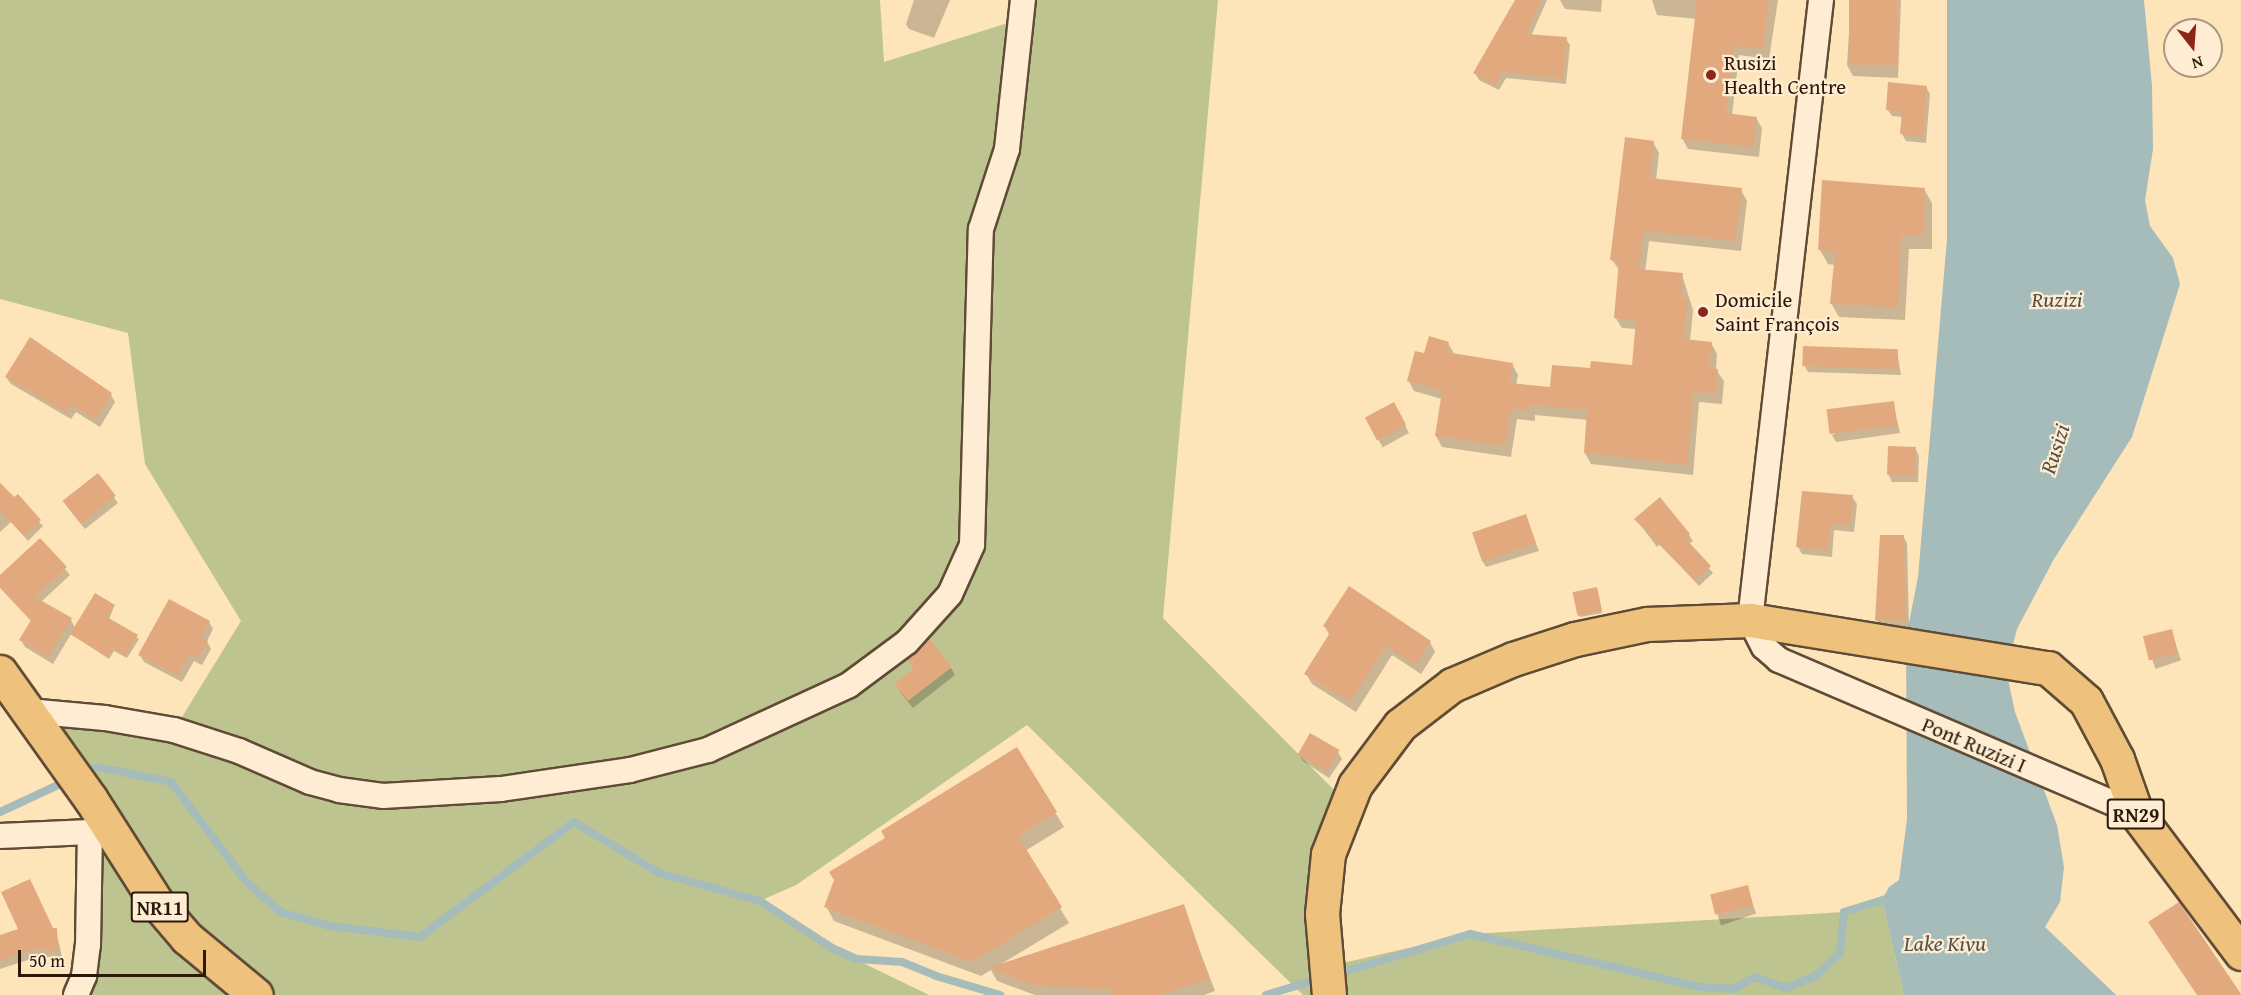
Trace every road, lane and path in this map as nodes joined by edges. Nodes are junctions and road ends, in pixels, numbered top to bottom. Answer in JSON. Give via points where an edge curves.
{"nodes":[{"id":1,"x":1023,"y":0,"type":"edge"},
{"id":2,"x":1821,"y":0,"type":"edge"},
{"id":3,"x":1750,"y":620,"type":"junction"},
{"id":4,"x":0,"y":672,"type":"edge"},
{"id":5,"x":28,"y":711,"type":"junction"},
{"id":6,"x":2136,"y":813,"type":"junction"},
{"id":7,"x":96,"y":818,"type":"junction"},
{"id":8,"x":0,"y":836,"type":"edge"},
{"id":9,"x":2241,"y":953,"type":"edge"},
{"id":10,"x":1327,"y":981,"type":"edge"},
{"id":11,"x":76,"y":995,"type":"edge"},
{"id":12,"x":256,"y":995,"type":"edge"}],
"edges":[{"from":1,"to":5,"type":"street","via":[[1007,149],[981,229],[972,546],[950,594],[907,642],[849,685],[708,750],[630,770],[501,789],[383,796],[310,782],[239,751],[174,730]]},
{"from":2,"to":3,"type":"street"},
{"from":3,"to":6,"type":"street","name":"Pont Ruzizi I","via":[[1764,647],[1779,660]]},
{"from":3,"to":6,"type":"main road","number":"RN29","via":[[2048,668],[2086,701],[2117,759]]},
{"from":3,"to":10,"type":"main road","via":[[1647,624],[1575,639],[1452,685],[1400,725],[1356,784],[1328,854],[1322,914]]},
{"from":4,"to":5,"type":"main road","number":"NR11"},
{"from":5,"to":7,"type":"main road","number":"NR11"},
{"from":6,"to":9,"type":"main road","number":"RN29"},
{"from":7,"to":8,"type":"street"},
{"from":7,"to":11,"type":"street","via":[[88,945],[84,976]]},
{"from":7,"to":12,"type":"main road","number":"NR11","via":[[187,938]]}]}
